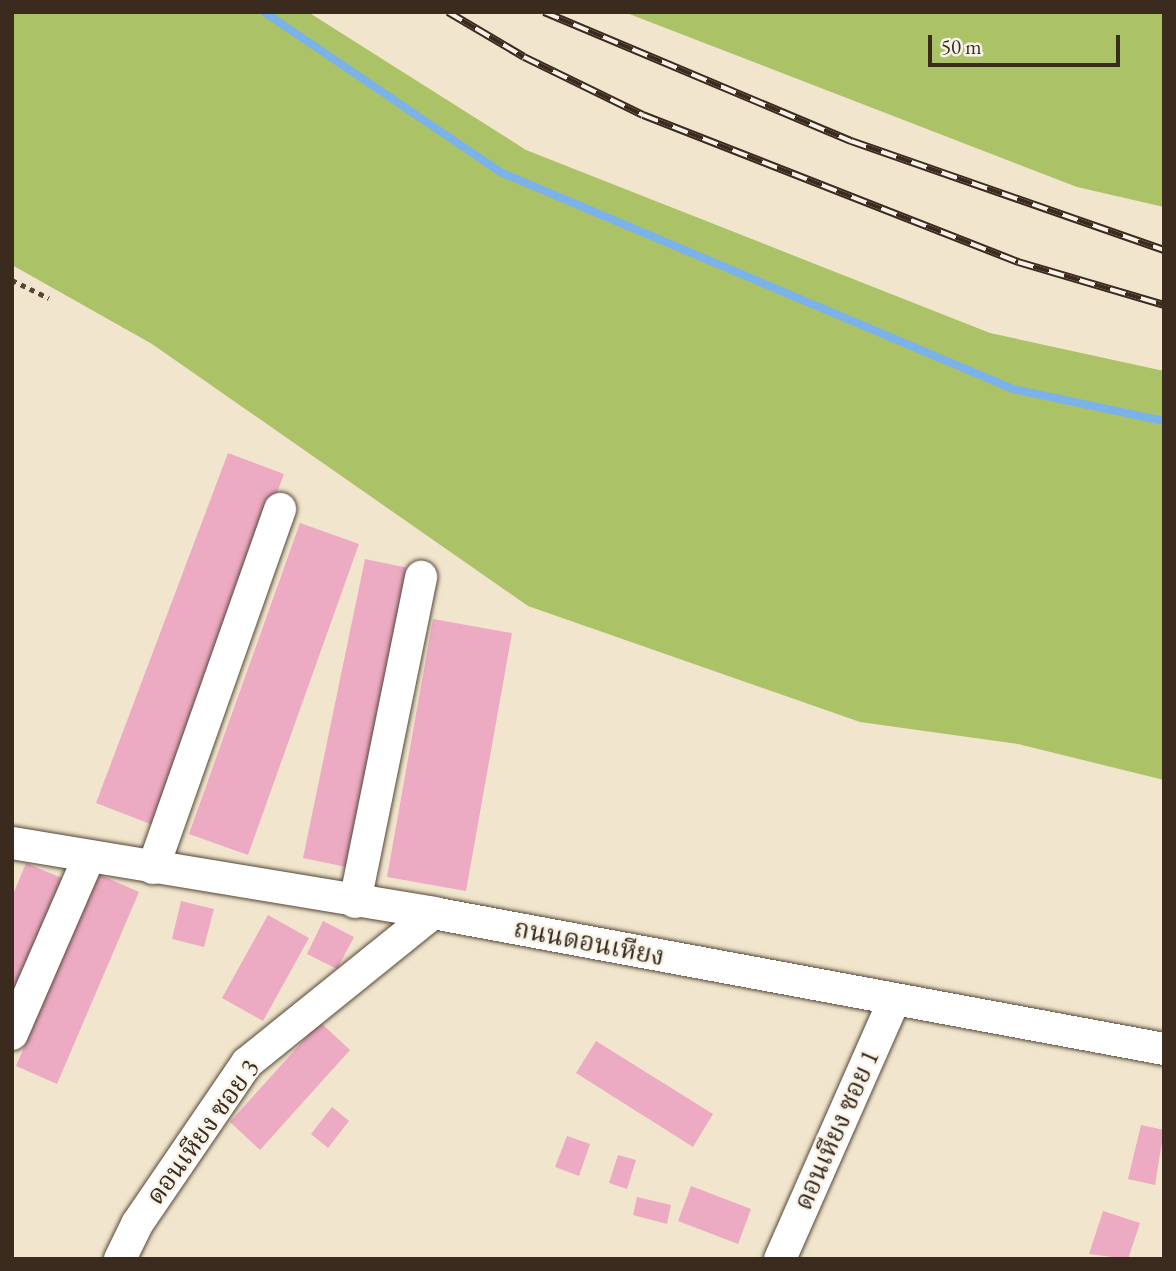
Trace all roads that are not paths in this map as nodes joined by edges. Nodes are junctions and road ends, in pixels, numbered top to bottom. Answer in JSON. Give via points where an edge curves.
{"nodes":[{"id":1,"x":280,"y":509,"type":"dead end"},
{"id":2,"x":421,"y":577,"type":"dead end"},
{"id":3,"x":12,"y":843,"type":"edge"},
{"id":4,"x":89,"y":857,"type":"junction"},
{"id":5,"x":153,"y":868,"type":"junction"},
{"id":6,"x":355,"y":902,"type":"junction"},
{"id":7,"x":433,"y":913,"type":"junction"},
{"id":8,"x":894,"y":1001,"type":"junction"},
{"id":9,"x":12,"y":1034,"type":"edge"},
{"id":10,"x":1164,"y":1049,"type":"edge"},
{"id":11,"x":120,"y":1259,"type":"edge"},
{"id":12,"x":780,"y":1259,"type":"edge"}],
"edges":[{"from":1,"to":5,"type":"street"},
{"from":2,"to":6,"type":"street"},
{"from":3,"to":4,"type":"street","name":"ถนนดอนเหียง"},
{"from":4,"to":5,"type":"street","name":"ถนนดอนเหียง"},
{"from":4,"to":9,"type":"street"},
{"from":5,"to":6,"type":"street","name":"ถนนดอนเหียง"},
{"from":6,"to":7,"type":"street","name":"ถนนดอนเหียง"},
{"from":7,"to":8,"type":"street","name":"ถนนดอนเหียง"},
{"from":7,"to":11,"type":"street","name":"ดอนเหียง ซอย 3","via":[[247,1063],[136,1224]]},
{"from":8,"to":10,"type":"street","name":"ถนนดอนเหียง"},
{"from":8,"to":12,"type":"street","name":"ดอนเหียง ซอย 1"}]}
